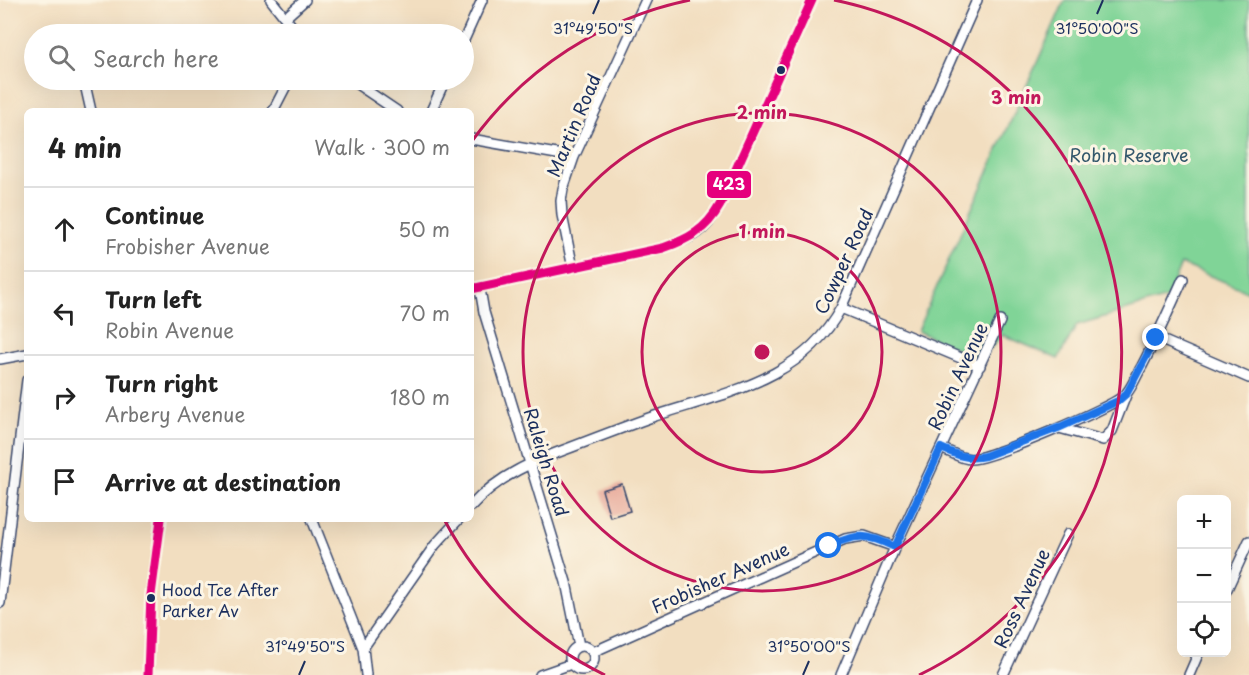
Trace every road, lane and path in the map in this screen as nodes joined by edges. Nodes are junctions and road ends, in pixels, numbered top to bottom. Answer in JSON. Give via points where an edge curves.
{"nodes":[{"id":1,"x":271,"y":0,"type":"edge"},
{"id":2,"x":305,"y":0,"type":"edge"},
{"id":3,"x":482,"y":0,"type":"edge"},
{"id":4,"x":646,"y":0,"type":"edge"},
{"id":5,"x":812,"y":0,"type":"edge"},
{"id":6,"x":977,"y":0,"type":"edge"},
{"id":7,"x":286,"y":17,"type":"junction"},
{"id":8,"x":291,"y":24,"type":"edge"},
{"id":9,"x":471,"y":24,"type":"edge"},
{"id":10,"x":86,"y":90,"type":"edge"},
{"id":11,"x":285,"y":90,"type":"edge"},
{"id":12,"x":366,"y":90,"type":"edge"},
{"id":13,"x":441,"y":90,"type":"edge"},
{"id":14,"x":90,"y":108,"type":"edge"},
{"id":15,"x":275,"y":108,"type":"edge"},
{"id":16,"x":393,"y":108,"type":"edge"},
{"id":17,"x":432,"y":108,"type":"edge"},
{"id":18,"x":474,"y":140,"type":"edge"},
{"id":19,"x":573,"y":157,"type":"junction"},
{"id":20,"x":573,"y":268,"type":"junction"},
{"id":21,"x":1183,"y":279,"type":"dead end"},
{"id":22,"x":475,"y":289,"type":"edge"},
{"id":23,"x":841,"y":308,"type":"junction"},
{"id":24,"x":1000,"y":321,"type":"dead end"},
{"id":25,"x":1156,"y":338,"type":"junction"},
{"id":26,"x":24,"y":355,"type":"edge"},
{"id":27,"x":0,"y":359,"type":"edge"},
{"id":28,"x":980,"y":366,"type":"junction"},
{"id":29,"x":1249,"y":378,"type":"edge"},
{"id":30,"x":1127,"y":393,"type":"junction"},
{"id":31,"x":24,"y":405,"type":"edge"},
{"id":32,"x":1058,"y":428,"type":"junction"},
{"id":33,"x":941,"y":448,"type":"junction"},
{"id":34,"x":530,"y":462,"type":"junction"},
{"id":35,"x":474,"y":503,"type":"edge"},
{"id":36,"x":161,"y":522,"type":"edge"},
{"id":37,"x":313,"y":522,"type":"edge"},
{"id":38,"x":456,"y":522,"type":"edge"},
{"id":39,"x":1068,"y":534,"type":"dead end"},
{"id":40,"x":1249,"y":541,"type":"edge"},
{"id":41,"x":895,"y":547,"type":"junction"},
{"id":42,"x":1231,"y":582,"type":"edge"},
{"id":43,"x":0,"y":603,"type":"edge"},
{"id":44,"x":579,"y":646,"type":"junction"},
{"id":45,"x":363,"y":648,"type":"junction"},
{"id":46,"x":593,"y":652,"type":"junction"},
{"id":47,"x":1197,"y":657,"type":"edge"},
{"id":48,"x":571,"y":664,"type":"junction"},
{"id":49,"x":585,"y":673,"type":"edge"},
{"id":50,"x":148,"y":675,"type":"edge"},
{"id":51,"x":366,"y":675,"type":"edge"},
{"id":52,"x":540,"y":675,"type":"edge"},
{"id":53,"x":841,"y":675,"type":"edge"},
{"id":54,"x":1004,"y":675,"type":"edge"},
{"id":55,"x":1189,"y":675,"type":"edge"}],
"edges":[{"from":1,"to":7,"type":"street"},
{"from":2,"to":7,"type":"street"},
{"from":3,"to":9,"type":"street"},
{"from":4,"to":19,"type":"street","name":"Martin Road"},
{"from":5,"to":20,"type":"street","via":[[720,205],[706,227],[689,239],[663,248]]},
{"from":6,"to":23,"type":"street","name":"Cowper Road"},
{"from":7,"to":8,"type":"street"},
{"from":10,"to":14,"type":"street"},
{"from":11,"to":15,"type":"street"},
{"from":12,"to":16,"type":"street"},
{"from":13,"to":17,"type":"street"},
{"from":18,"to":19,"type":"street"},
{"from":19,"to":20,"type":"street","name":"Martin Road","via":[[561,201]]},
{"from":20,"to":22,"type":"street"},
{"from":21,"to":25,"type":"street"},
{"from":22,"to":34,"type":"street","name":"Raleigh Road"},
{"from":23,"to":28,"type":"street"},
{"from":23,"to":34,"type":"street","name":"Cowper Road","via":[[831,327],[806,353],[752,385]]},
{"from":24,"to":28,"type":"street","name":"Robin Avenue"},
{"from":25,"to":29,"type":"street"},
{"from":25,"to":30,"type":"street"},
{"from":26,"to":27,"type":"street"},
{"from":28,"to":33,"type":"street","name":"Robin Avenue"},
{"from":30,"to":32,"type":"street","via":[[1107,407]]},
{"from":30,"to":32,"type":"street","via":[[1112,431],[1103,440]]},
{"from":31,"to":43,"type":"street"},
{"from":32,"to":33,"type":"street","via":[[972,459]]},
{"from":33,"to":41,"type":"street","name":"Robin Avenue"},
{"from":34,"to":35,"type":"street","name":"Cowper Road"},
{"from":34,"to":44,"type":"street","name":"Raleigh Road","via":[[566,582]]},
{"from":36,"to":50,"type":"street","via":[[150,603]]},
{"from":37,"to":45,"type":"street"},
{"from":38,"to":45,"type":"street","via":[[435,544]]},
{"from":39,"to":54,"type":"street","name":"Ross Avenue"},
{"from":40,"to":42,"type":"street"},
{"from":41,"to":46,"type":"street","name":"Frobisher Avenue","via":[[864,536],[845,539]]},
{"from":41,"to":53,"type":"street","name":"Robin Avenue"},
{"from":44,"to":46,"type":"street"},
{"from":44,"to":48,"type":"street","via":[[571,653]]},
{"from":45,"to":51,"type":"street"},
{"from":46,"to":49,"type":"street","via":[[594,663]]},
{"from":47,"to":55,"type":"street"},
{"from":48,"to":49,"type":"street"},
{"from":48,"to":52,"type":"street"}]}
